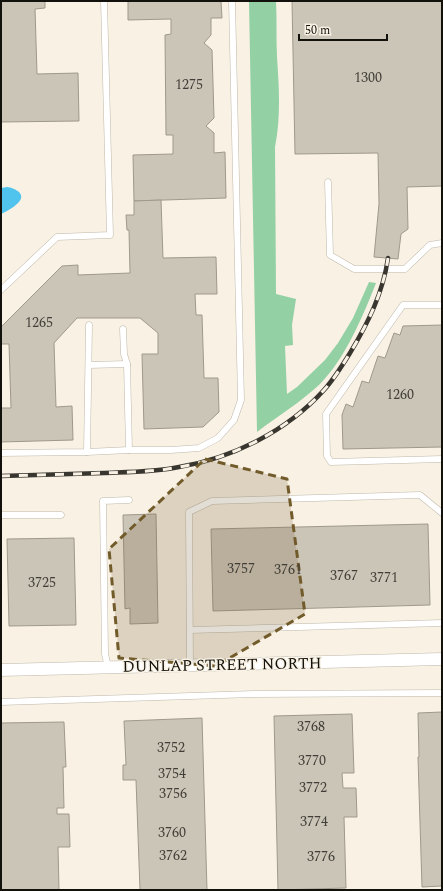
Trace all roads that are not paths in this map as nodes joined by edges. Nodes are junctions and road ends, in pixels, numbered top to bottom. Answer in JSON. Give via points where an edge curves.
{"nodes":[{"id":1,"x":104,"y":1,"type":"edge"},
{"id":2,"x":232,"y":1,"type":"edge"},
{"id":3,"x":328,"y":182,"type":"dead end"},
{"id":4,"x":442,"y":243,"type":"edge"},
{"id":5,"x":1,"y":290,"type":"edge"},
{"id":6,"x":442,"y":305,"type":"edge"},
{"id":7,"x":88,"y":324,"type":"dead end"},
{"id":8,"x":123,"y":328,"type":"dead end"},
{"id":9,"x":127,"y":364,"type":"junction"},
{"id":10,"x":89,"y":365,"type":"junction"},
{"id":11,"x":129,"y":450,"type":"junction"},
{"id":12,"x":87,"y":452,"type":"junction"},
{"id":13,"x":1,"y":453,"type":"edge"},
{"id":14,"x":442,"y":459,"type":"edge"},
{"id":15,"x":129,"y":500,"type":"dead end"},
{"id":16,"x":442,"y":513,"type":"edge"},
{"id":17,"x":1,"y":515,"type":"edge"},
{"id":18,"x":61,"y":515,"type":"dead end"},
{"id":19,"x":442,"y":623,"type":"edge"},
{"id":20,"x":190,"y":630,"type":"junction"},
{"id":21,"x":442,"y":659,"type":"edge"},
{"id":22,"x":190,"y":666,"type":"junction"},
{"id":23,"x":108,"y":667,"type":"junction"},
{"id":24,"x":1,"y":670,"type":"edge"},
{"id":25,"x":442,"y":693,"type":"edge"},
{"id":26,"x":1,"y":702,"type":"edge"}],
"edges":[{"from":1,"to":5,"type":"lane","via":[[110,235],[56,237]]},
{"from":2,"to":11,"type":"lane","via":[[241,400],[234,420],[218,438],[199,448]]},
{"from":3,"to":4,"type":"lane","via":[[330,256],[354,269],[406,269],[430,245]]},
{"from":6,"to":14,"type":"lane","via":[[403,305],[326,414],[327,456],[331,462]]},
{"from":7,"to":10,"type":"lane"},
{"from":8,"to":9,"type":"lane"},
{"from":9,"to":10,"type":"lane"},
{"from":9,"to":11,"type":"lane"},
{"from":10,"to":12,"type":"lane"},
{"from":11,"to":12,"type":"lane"},
{"from":12,"to":13,"type":"lane"},
{"from":15,"to":23,"type":"lane","via":[[103,500],[105,654]]},
{"from":16,"to":20,"type":"lane","via":[[420,495],[212,501],[189,512]]},
{"from":17,"to":18,"type":"lane"},
{"from":19,"to":20,"type":"lane"},
{"from":20,"to":22,"type":"lane"},
{"from":21,"to":22,"type":"street","name":"DUNLAP STREET NORTH"},
{"from":22,"to":23,"type":"street","name":"DUNLAP STREET NORTH"},
{"from":23,"to":24,"type":"street","name":"DUNLAP STREET NORTH"},
{"from":25,"to":26,"type":"lane","via":[[254,694]]}]}
